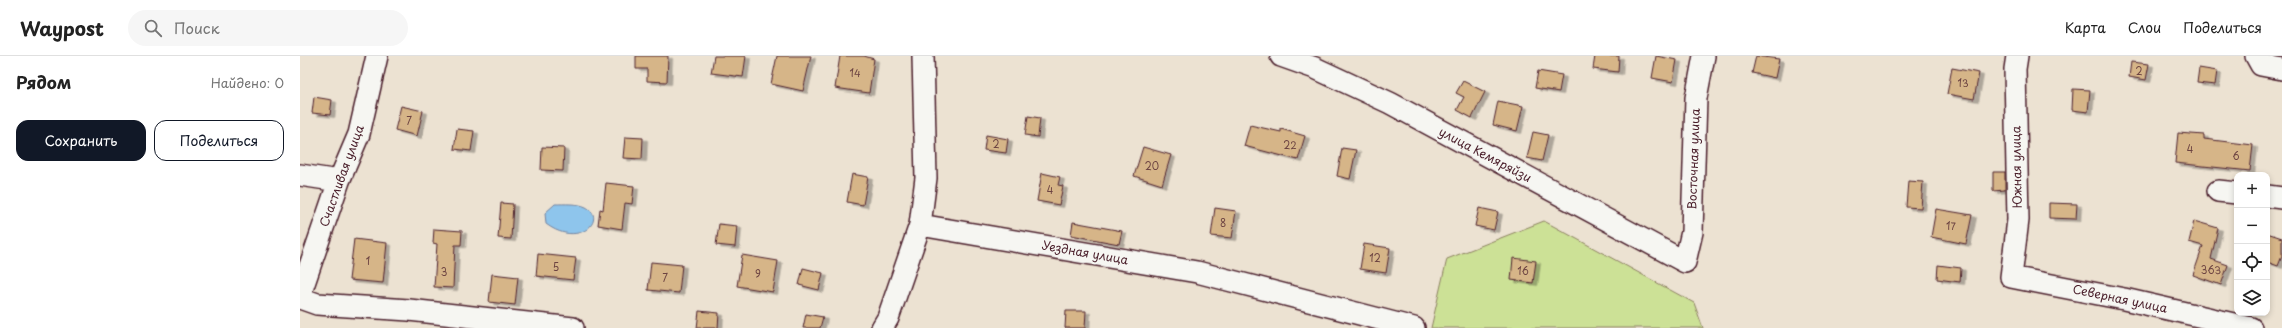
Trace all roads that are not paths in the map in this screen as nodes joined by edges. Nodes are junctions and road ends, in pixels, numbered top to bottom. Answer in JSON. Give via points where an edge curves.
{"nodes":[{"id":1,"x":377,"y":56,"type":"edge"},
{"id":2,"x":923,"y":56,"type":"edge"},
{"id":3,"x":1281,"y":56,"type":"edge"},
{"id":4,"x":1704,"y":56,"type":"edge"},
{"id":5,"x":2017,"y":56,"type":"edge"},
{"id":6,"x":2256,"y":56,"type":"edge"},
{"id":7,"x":2282,"y":69,"type":"edge"},
{"id":8,"x":300,"y":175,"type":"edge"},
{"id":9,"x":339,"y":181,"type":"junction"},
{"id":10,"x":2270,"y":196,"type":"edge"},
{"id":11,"x":2282,"y":198,"type":"edge"},
{"id":12,"x":920,"y":225,"type":"junction"},
{"id":13,"x":1685,"y":262,"type":"joint"},
{"id":14,"x":2011,"y":277,"type":"joint"},
{"id":15,"x":300,"y":295,"type":"edge"},
{"id":16,"x":300,"y":298,"type":"edge"},
{"id":17,"x":573,"y":328,"type":"edge"},
{"id":18,"x":882,"y":328,"type":"edge"},
{"id":19,"x":1414,"y":328,"type":"edge"},
{"id":20,"x":2251,"y":328,"type":"edge"}],
"edges":[{"from":1,"to":9,"type":"street","name":"Счастливая улица","via":[[359,134]]},
{"from":2,"to":12,"type":"street","via":[[926,178]]},
{"from":3,"to":13,"type":"street","name":"улица Кемяряйзи","via":[[1315,68],[1390,103]]},
{"from":4,"to":13,"type":"street","name":"Восточная улица","via":[[1696,98],[1692,232]]},
{"from":5,"to":14,"type":"street","name":"Южная улица","via":[[2018,220]]},
{"from":6,"to":7,"type":"street","via":[[2261,65]]},
{"from":8,"to":9,"type":"street"},
{"from":9,"to":15,"type":"street","name":"Счастливая улица"},
{"from":10,"to":11,"type":"street"},
{"from":12,"to":18,"type":"street","via":[[888,318]]},
{"from":12,"to":19,"type":"street","name":"Уездная улица","via":[[1197,272]]},
{"from":14,"to":20,"type":"street","name":"Северная улица"},
{"from":16,"to":17,"type":"street","via":[[317,304],[409,310]]}]}
